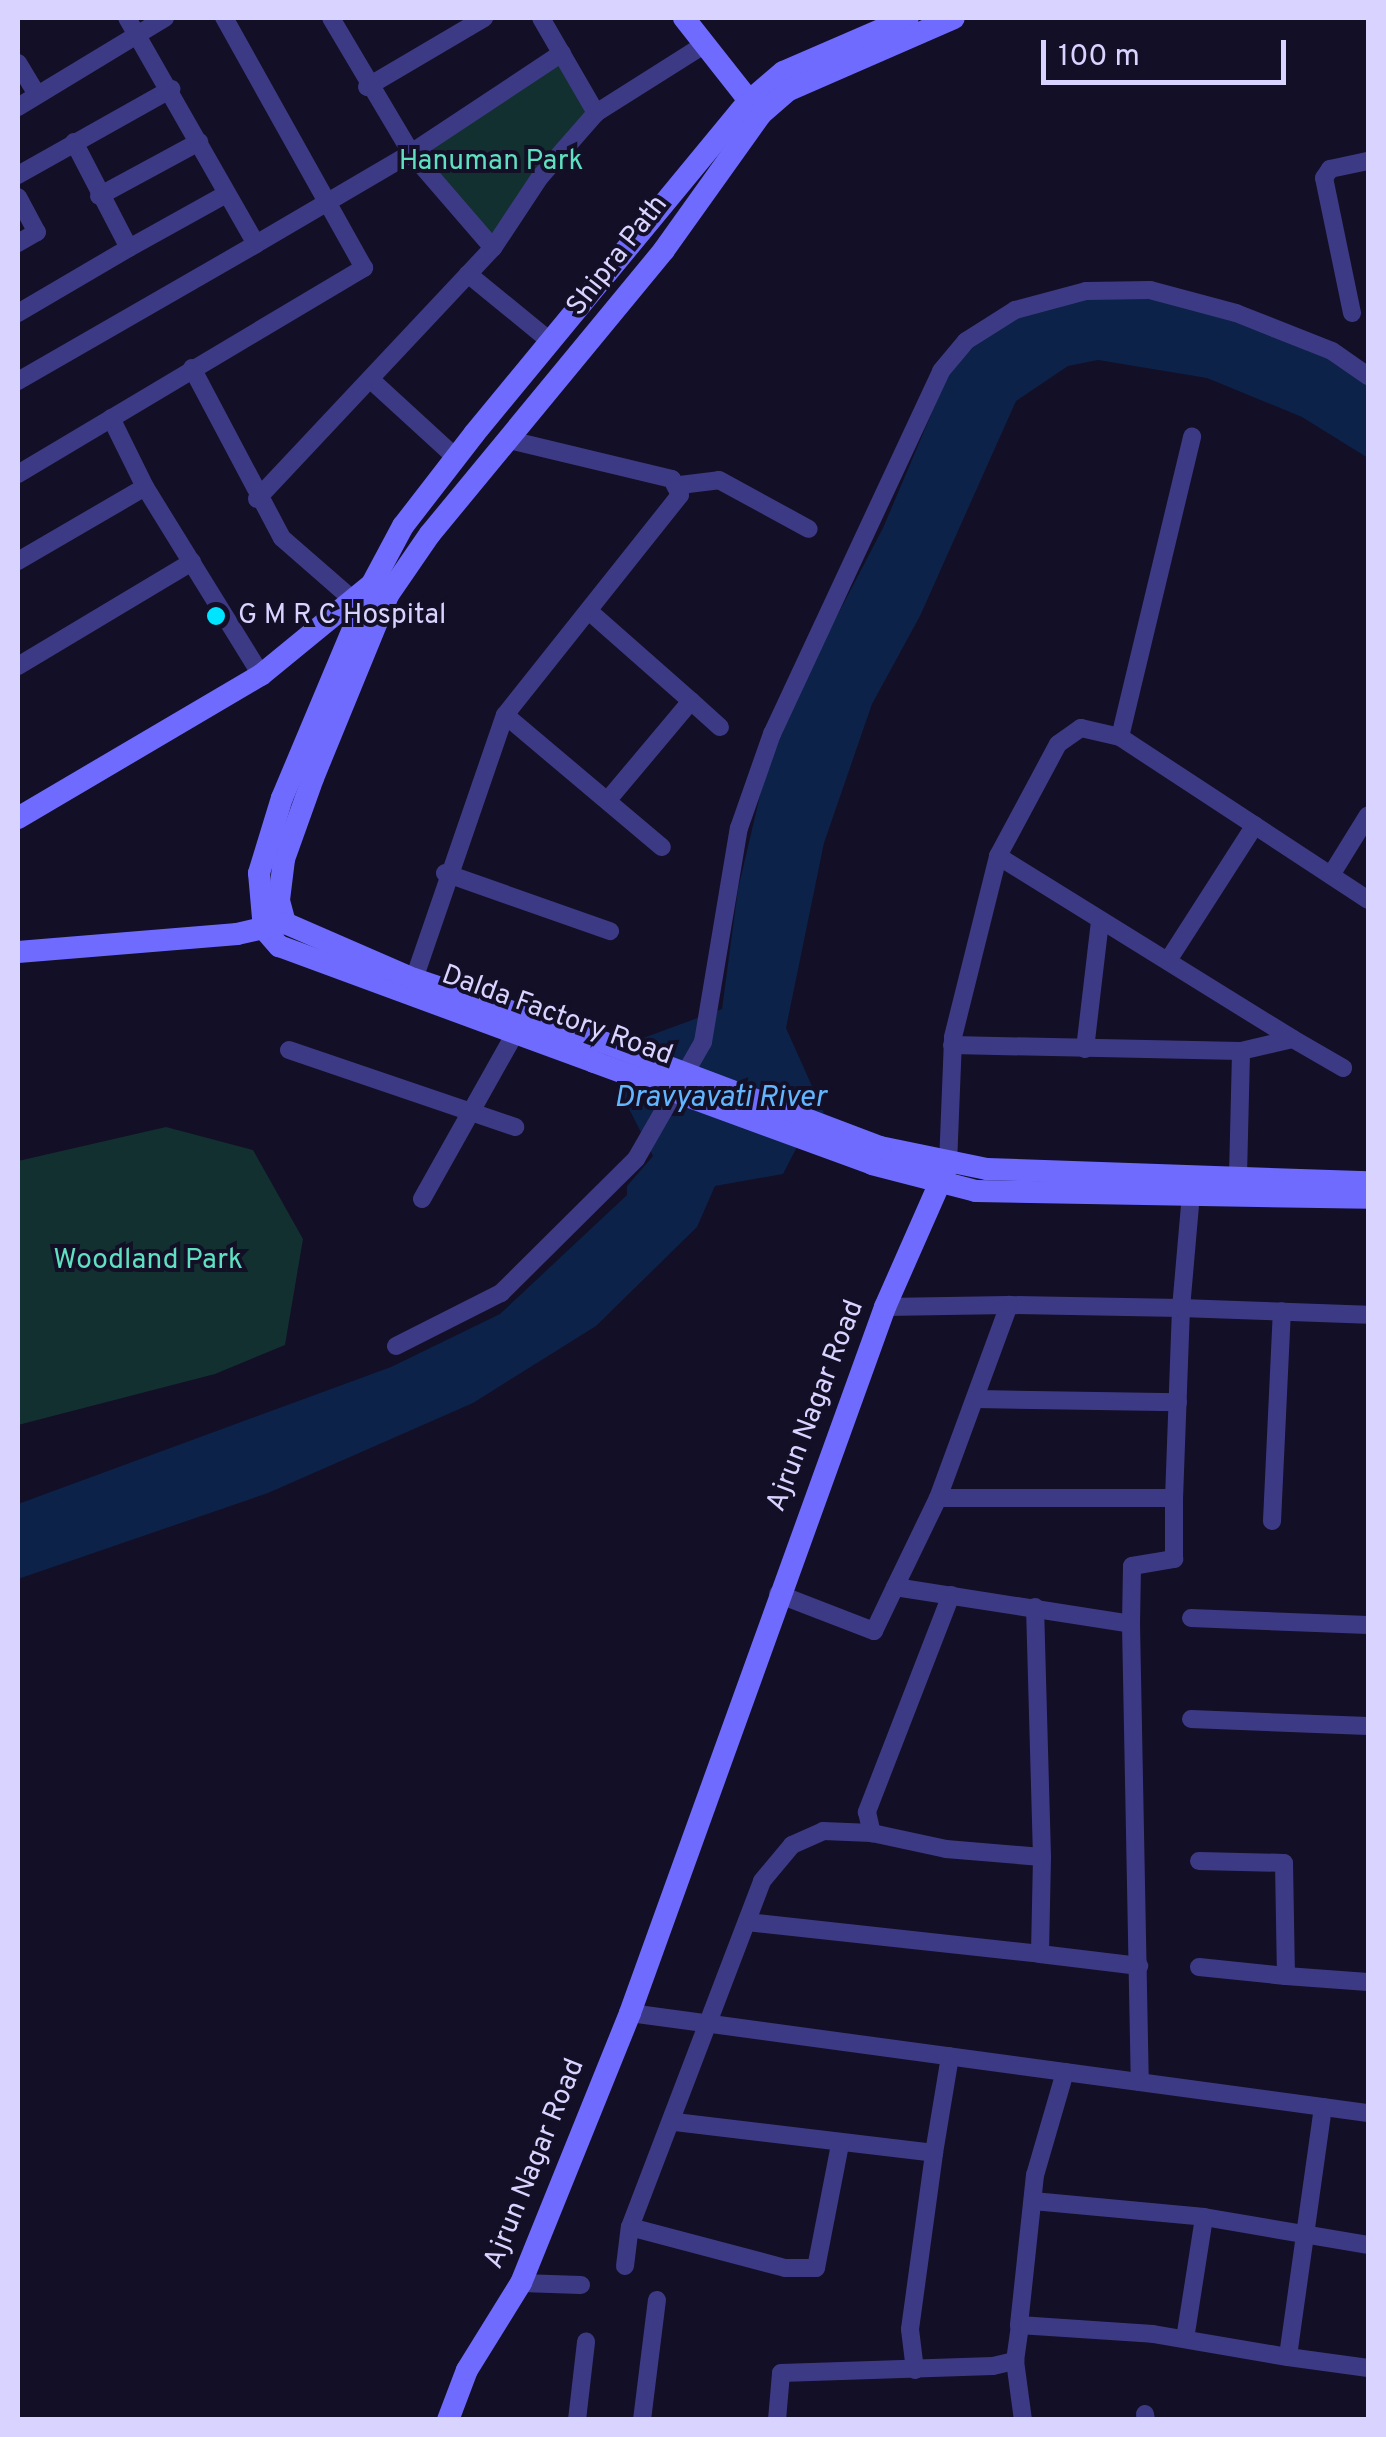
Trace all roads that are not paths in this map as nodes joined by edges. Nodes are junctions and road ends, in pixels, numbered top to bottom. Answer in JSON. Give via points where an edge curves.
{"nodes":[{"id":1,"x":128,"y":18,"type":"edge"},
{"id":2,"x":165,"y":18,"type":"edge"},
{"id":3,"x":224,"y":18,"type":"edge"},
{"id":4,"x":484,"y":18,"type":"edge"},
{"id":5,"x":541,"y":18,"type":"edge"},
{"id":6,"x":908,"y":18,"type":"edge"},
{"id":7,"x":954,"y":18,"type":"edge"},
{"id":8,"x":335,"y":19,"type":"edge"},
{"id":9,"x":692,"y":20,"type":"edge"},
{"id":10,"x":138,"y":36,"type":"junction"},
{"id":11,"x":706,"y":44,"type":"junction"},
{"id":12,"x":562,"y":53,"type":"junction"},
{"id":13,"x":18,"y":63,"type":"edge"},
{"id":14,"x":367,"y":87,"type":"junction"},
{"id":15,"x":171,"y":89,"type":"junction"},
{"id":16,"x":38,"y":95,"type":"junction"},
{"id":17,"x":18,"y":106,"type":"edge"},
{"id":18,"x":755,"y":108,"type":"junction"},
{"id":19,"x":596,"y":113,"type":"junction"},
{"id":20,"x":74,"y":142,"type":"junction"},
{"id":21,"x":199,"y":142,"type":"junction"},
{"id":22,"x":411,"y":153,"type":"junction"},
{"id":23,"x":1368,"y":161,"type":"edge"},
{"id":24,"x":18,"y":174,"type":"edge"},
{"id":25,"x":226,"y":194,"type":"junction"},
{"id":26,"x":100,"y":196,"type":"junction"},
{"id":27,"x":18,"y":197,"type":"edge"},
{"id":28,"x":326,"y":203,"type":"junction"},
{"id":29,"x":18,"y":243,"type":"edge"},
{"id":30,"x":256,"y":244,"type":"junction"},
{"id":31,"x":129,"y":248,"type":"junction"},
{"id":32,"x":494,"y":248,"type":"junction"},
{"id":33,"x":468,"y":274,"type":"junction"},
{"id":34,"x":18,"y":312,"type":"edge"},
{"id":35,"x":1352,"y":313,"type":"dead end"},
{"id":36,"x":552,"y":342,"type":"junction"},
{"id":37,"x":192,"y":368,"type":"junction"},
{"id":38,"x":1368,"y":376,"type":"edge"},
{"id":39,"x":370,"y":379,"type":"junction"},
{"id":40,"x":18,"y":381,"type":"edge"},
{"id":41,"x":111,"y":418,"type":"junction"},
{"id":42,"x":1192,"y":438,"type":"dead end"},
{"id":43,"x":510,"y":440,"type":"junction"},
{"id":44,"x":456,"y":457,"type":"junction"},
{"id":45,"x":18,"y":474,"type":"edge"},
{"id":46,"x":680,"y":485,"type":"junction"},
{"id":47,"x":145,"y":487,"type":"junction"},
{"id":48,"x":257,"y":499,"type":"junction"},
{"id":49,"x":810,"y":528,"type":"dead end"},
{"id":50,"x":18,"y":561,"type":"edge"},
{"id":51,"x":192,"y":562,"type":"junction"},
{"id":52,"x":396,"y":582,"type":"junction"},
{"id":53,"x":372,"y":584,"type":"junction"},
{"id":54,"x":352,"y":598,"type":"junction"},
{"id":55,"x":590,"y":612,"type":"junction"},
{"id":56,"x":18,"y":666,"type":"edge"},
{"id":57,"x":261,"y":675,"type":"junction"},
{"id":58,"x":691,"y":701,"type":"junction"},
{"id":59,"x":505,"y":715,"type":"junction"},
{"id":60,"x":720,"y":727,"type":"dead end"},
{"id":61,"x":1120,"y":736,"type":"junction"},
{"id":62,"x":608,"y":800,"type":"junction"},
{"id":63,"x":1368,"y":815,"type":"edge"},
{"id":64,"x":18,"y":818,"type":"edge"},
{"id":65,"x":1256,"y":826,"type":"junction"},
{"id":66,"x":662,"y":847,"type":"dead end"},
{"id":67,"x":998,"y":856,"type":"junction"},
{"id":68,"x":445,"y":873,"type":"junction"},
{"id":69,"x":1331,"y":875,"type":"junction"},
{"id":70,"x":1368,"y":900,"type":"edge"},
{"id":71,"x":1100,"y":922,"type":"junction"},
{"id":72,"x":275,"y":926,"type":"junction"},
{"id":73,"x":610,"y":931,"type":"dead end"},
{"id":74,"x":18,"y":952,"type":"edge"},
{"id":75,"x":1169,"y":959,"type":"junction"},
{"id":76,"x":414,"y":979,"type":"junction"},
{"id":77,"x":514,"y":1035,"type":"junction"},
{"id":78,"x":1292,"y":1039,"type":"junction"},
{"id":79,"x":952,"y":1045,"type":"junction"},
{"id":80,"x":1085,"y":1049,"type":"junction"},
{"id":81,"x":289,"y":1050,"type":"dead end"},
{"id":82,"x":1242,"y":1052,"type":"junction"},
{"id":83,"x":599,"y":1053,"type":"junction"},
{"id":84,"x":1343,"y":1068,"type":"dead end"},
{"id":85,"x":472,"y":1116,"type":"junction"},
{"id":86,"x":515,"y":1127,"type":"dead end"},
{"id":87,"x":943,"y":1174,"type":"junction"},
{"id":88,"x":1238,"y":1176,"type":"junction"},
{"id":89,"x":1368,"y":1182,"type":"edge"},
{"id":90,"x":1192,"y":1194,"type":"junction"},
{"id":91,"x":422,"y":1198,"type":"dead end"},
{"id":92,"x":1368,"y":1198,"type":"edge"},
{"id":93,"x":1009,"y":1305,"type":"junction"},
{"id":94,"x":885,"y":1306,"type":"junction"},
{"id":95,"x":1181,"y":1308,"type":"junction"},
{"id":96,"x":1282,"y":1312,"type":"junction"},
{"id":97,"x":1368,"y":1314,"type":"edge"},
{"id":98,"x":396,"y":1346,"type":"dead end"},
{"id":99,"x":976,"y":1399,"type":"junction"},
{"id":100,"x":1178,"y":1402,"type":"junction"},
{"id":101,"x":938,"y":1498,"type":"junction"},
{"id":102,"x":1174,"y":1498,"type":"junction"},
{"id":103,"x":1272,"y":1521,"type":"dead end"},
{"id":104,"x":895,"y":1587,"type":"junction"},
{"id":105,"x":778,"y":1594,"type":"junction"},
{"id":106,"x":951,"y":1595,"type":"junction"},
{"id":107,"x":1035,"y":1607,"type":"junction"},
{"id":108,"x":1190,"y":1618,"type":"dead end"},
{"id":109,"x":1131,"y":1624,"type":"junction"},
{"id":110,"x":1368,"y":1625,"type":"edge"},
{"id":111,"x":1191,"y":1719,"type":"dead end"},
{"id":112,"x":1368,"y":1726,"type":"edge"},
{"id":113,"x":872,"y":1833,"type":"junction"},
{"id":114,"x":1042,"y":1857,"type":"junction"},
{"id":115,"x":1199,"y":1861,"type":"dead end"},
{"id":116,"x":747,"y":1922,"type":"junction"},
{"id":117,"x":1040,"y":1954,"type":"junction"},
{"id":118,"x":1139,"y":1966,"type":"junction"},
{"id":119,"x":1199,"y":1967,"type":"dead end"},
{"id":120,"x":1286,"y":1976,"type":"junction"},
{"id":121,"x":1368,"y":1982,"type":"edge"},
{"id":122,"x":630,"y":2013,"type":"junction"},
{"id":123,"x":711,"y":2024,"type":"junction"},
{"id":124,"x":950,"y":2056,"type":"junction"},
{"id":125,"x":1065,"y":2072,"type":"junction"},
{"id":126,"x":1140,"y":2082,"type":"junction"},
{"id":127,"x":1323,"y":2107,"type":"junction"},
{"id":128,"x":1368,"y":2113,"type":"edge"},
{"id":129,"x":675,"y":2122,"type":"junction"},
{"id":130,"x":840,"y":2144,"type":"junction"},
{"id":131,"x":934,"y":2152,"type":"junction"},
{"id":132,"x":1033,"y":2201,"type":"junction"},
{"id":133,"x":1204,"y":2217,"type":"junction"},
{"id":134,"x":630,"y":2227,"type":"junction"},
{"id":135,"x":1305,"y":2234,"type":"junction"},
{"id":136,"x":1368,"y":2245,"type":"edge"},
{"id":137,"x":624,"y":2266,"type":"dead end"},
{"id":138,"x":520,"y":2283,"type":"junction"},
{"id":139,"x":580,"y":2285,"type":"dead end"},
{"id":140,"x":657,"y":2300,"type":"dead end"},
{"id":141,"x":1020,"y":2325,"type":"junction"},
{"id":142,"x":1185,"y":2339,"type":"junction"},
{"id":143,"x":586,"y":2342,"type":"dead end"},
{"id":144,"x":1288,"y":2357,"type":"junction"},
{"id":145,"x":1016,"y":2361,"type":"junction"},
{"id":146,"x":1368,"y":2368,"type":"edge"},
{"id":147,"x":915,"y":2370,"type":"junction"},
{"id":148,"x":448,"y":2420,"type":"edge"},
{"id":149,"x":578,"y":2420,"type":"edge"},
{"id":150,"x":642,"y":2420,"type":"edge"},
{"id":151,"x":776,"y":2420,"type":"edge"},
{"id":152,"x":1023,"y":2420,"type":"edge"}],
"edges":[{"from":1,"to":10,"type":"street"},
{"from":2,"to":10,"type":"street"},
{"from":3,"to":28,"type":"street"},
{"from":4,"to":14,"type":"street"},
{"from":5,"to":12,"type":"street"},
{"from":6,"to":18,"type":"street","name":"Shipra Path","via":[[783,72]]},
{"from":7,"to":18,"type":"street","name":"Shipra Path"},
{"from":8,"to":14,"type":"street"},
{"from":9,"to":11,"type":"street"},
{"from":10,"to":15,"type":"street"},
{"from":10,"to":16,"type":"street"},
{"from":11,"to":18,"type":"street"},
{"from":11,"to":19,"type":"street"},
{"from":12,"to":19,"type":"street"},
{"from":12,"to":22,"type":"street"},
{"from":13,"to":16,"type":"street"},
{"from":14,"to":22,"type":"street"},
{"from":15,"to":20,"type":"street"},
{"from":15,"to":21,"type":"street"},
{"from":16,"to":17,"type":"street"},
{"from":18,"to":36,"type":"street","name":"Shipra Path"},
{"from":18,"to":43,"type":"street","name":"Shipra Path","via":[[664,250]]},
{"from":19,"to":32,"type":"street","via":[[540,177]]},
{"from":20,"to":24,"type":"street"},
{"from":20,"to":26,"type":"street"},
{"from":21,"to":25,"type":"street"},
{"from":21,"to":26,"type":"street"},
{"from":22,"to":28,"type":"street"},
{"from":22,"to":32,"type":"street"},
{"from":23,"to":35,"type":"street","via":[[1330,169],[1324,178]]},
{"from":25,"to":30,"type":"street"},
{"from":25,"to":31,"type":"street"},
{"from":26,"to":31,"type":"street"},
{"from":27,"to":29,"type":"street","via":[[38,232]]},
{"from":28,"to":30,"type":"street"},
{"from":28,"to":37,"type":"street","via":[[364,268]]},
{"from":30,"to":40,"type":"street"},
{"from":31,"to":34,"type":"street"},
{"from":32,"to":33,"type":"street"},
{"from":33,"to":36,"type":"street"},
{"from":33,"to":39,"type":"street"},
{"from":36,"to":44,"type":"street","name":"Shipra Path"},
{"from":37,"to":41,"type":"street"},
{"from":37,"to":48,"type":"street"},
{"from":38,"to":98,"type":"street","via":[[1316,344],[1150,290],[1086,291],[1015,310],[966,341],[935,383],[772,734],[739,828],[704,1042],[636,1159],[501,1294]]},
{"from":39,"to":44,"type":"street"},
{"from":39,"to":48,"type":"street"},
{"from":41,"to":45,"type":"street"},
{"from":41,"to":47,"type":"street"},
{"from":42,"to":61,"type":"street"},
{"from":43,"to":46,"type":"street"},
{"from":43,"to":52,"type":"street","name":"Shipra Path"},
{"from":44,"to":53,"type":"street","name":"Shipra Path","via":[[403,526]]},
{"from":46,"to":49,"type":"street","via":[[719,480]]},
{"from":46,"to":55,"type":"street","via":[[680,495]]},
{"from":47,"to":50,"type":"street"},
{"from":47,"to":51,"type":"street"},
{"from":48,"to":54,"type":"street","via":[[310,569]]},
{"from":51,"to":56,"type":"street"},
{"from":51,"to":57,"type":"street"},
{"from":52,"to":53,"type":"street"},
{"from":52,"to":72,"type":"street","name":"Shipra Path","via":[[284,858]]},
{"from":53,"to":54,"type":"street","name":"Shipra Path"},
{"from":53,"to":72,"type":"street","via":[[259,873]]},
{"from":54,"to":57,"type":"street","name":"Shipra Path"},
{"from":55,"to":58,"type":"street"},
{"from":55,"to":59,"type":"street"},
{"from":57,"to":64,"type":"street","name":"Shipra Path"},
{"from":58,"to":60,"type":"street"},
{"from":58,"to":62,"type":"street"},
{"from":59,"to":62,"type":"street"},
{"from":59,"to":68,"type":"street"},
{"from":61,"to":65,"type":"street"},
{"from":61,"to":67,"type":"street","name":"Ajrun Nagar Road","via":[[1081,728],[1058,744]]},
{"from":62,"to":66,"type":"street"},
{"from":63,"to":69,"type":"street"},
{"from":65,"to":69,"type":"street"},
{"from":65,"to":75,"type":"street"},
{"from":67,"to":71,"type":"street"},
{"from":67,"to":79,"type":"street","name":"Ajrun Nagar Road"},
{"from":68,"to":73,"type":"street"},
{"from":68,"to":76,"type":"street"},
{"from":69,"to":70,"type":"street"},
{"from":71,"to":75,"type":"street"},
{"from":71,"to":80,"type":"street"},
{"from":72,"to":74,"type":"street","name":"Dalda Factory Road"},
{"from":72,"to":76,"type":"street","name":"Dalda Factory Road"},
{"from":72,"to":77,"type":"street","name":"Dalda Factory Road","via":[[279,946]]},
{"from":75,"to":78,"type":"street"},
{"from":76,"to":83,"type":"street","name":"Dalda Factory Road"},
{"from":77,"to":83,"type":"street","name":"Dalda Factory Road"},
{"from":77,"to":85,"type":"street"},
{"from":78,"to":82,"type":"street"},
{"from":78,"to":84,"type":"street"},
{"from":79,"to":80,"type":"street"},
{"from":79,"to":87,"type":"street","name":"Ajrun Nagar Road"},
{"from":80,"to":82,"type":"street"},
{"from":81,"to":85,"type":"street"},
{"from":82,"to":88,"type":"street"},
{"from":83,"to":87,"type":"street","name":"Dalda Factory Road","bridge":true},
{"from":85,"to":86,"type":"street"},
{"from":85,"to":91,"type":"street"},
{"from":87,"to":88,"type":"street","name":"Dalda Factory Road"},
{"from":87,"to":90,"type":"street","name":"Dalda Factory Road","via":[[976,1191]]},
{"from":87,"to":94,"type":"street","name":"Ajrun Nagar Road"},
{"from":88,"to":89,"type":"street","name":"Dalda Factory Road"},
{"from":90,"to":92,"type":"street","name":"Dalda Factory Road"},
{"from":90,"to":95,"type":"street"},
{"from":93,"to":94,"type":"street"},
{"from":93,"to":95,"type":"street"},
{"from":93,"to":99,"type":"street"},
{"from":94,"to":105,"type":"street","name":"Ajrun Nagar Road"},
{"from":95,"to":96,"type":"street"},
{"from":95,"to":100,"type":"street"},
{"from":96,"to":97,"type":"street"},
{"from":96,"to":103,"type":"street"},
{"from":99,"to":100,"type":"street"},
{"from":99,"to":101,"type":"street"},
{"from":100,"to":102,"type":"street"},
{"from":101,"to":102,"type":"street"},
{"from":101,"to":104,"type":"street"},
{"from":102,"to":109,"type":"street","via":[[1174,1559],[1132,1566]]},
{"from":104,"to":105,"type":"street","via":[[874,1631]]},
{"from":104,"to":106,"type":"street"},
{"from":105,"to":122,"type":"street","name":"Ajrun Nagar Road"},
{"from":106,"to":107,"type":"street"},
{"from":106,"to":113,"type":"street","via":[[874,1782],[867,1812]]},
{"from":107,"to":109,"type":"street"},
{"from":107,"to":114,"type":"street"},
{"from":108,"to":110,"type":"street"},
{"from":109,"to":118,"type":"street"},
{"from":111,"to":112,"type":"street"},
{"from":113,"to":114,"type":"street","via":[[946,1849]]},
{"from":113,"to":116,"type":"street","via":[[823,1831],[792,1844],[762,1881]]},
{"from":114,"to":117,"type":"street"},
{"from":115,"to":120,"type":"street","via":[[1284,1864]]},
{"from":116,"to":117,"type":"street"},
{"from":116,"to":123,"type":"street"},
{"from":117,"to":118,"type":"street"},
{"from":118,"to":126,"type":"street"},
{"from":119,"to":120,"type":"street"},
{"from":120,"to":121,"type":"street"},
{"from":122,"to":123,"type":"street"},
{"from":122,"to":138,"type":"street","name":"Ajrun Nagar Road"},
{"from":123,"to":124,"type":"street"},
{"from":123,"to":129,"type":"street"},
{"from":124,"to":125,"type":"street"},
{"from":124,"to":131,"type":"street"},
{"from":125,"to":126,"type":"street"},
{"from":125,"to":132,"type":"street"},
{"from":126,"to":127,"type":"street"},
{"from":127,"to":128,"type":"street"},
{"from":127,"to":135,"type":"street"},
{"from":129,"to":130,"type":"street"},
{"from":129,"to":134,"type":"street"},
{"from":130,"to":131,"type":"street"},
{"from":130,"to":134,"type":"street","via":[[816,2268],[785,2268]]},
{"from":131,"to":147,"type":"street","via":[[910,2329]]},
{"from":132,"to":133,"type":"street"},
{"from":132,"to":141,"type":"street"},
{"from":133,"to":135,"type":"street"},
{"from":133,"to":142,"type":"street"},
{"from":134,"to":137,"type":"street"},
{"from":135,"to":136,"type":"street"},
{"from":135,"to":144,"type":"street"},
{"from":138,"to":139,"type":"street"},
{"from":138,"to":148,"type":"street","name":"Ajrun Nagar Road","via":[[467,2370]]},
{"from":140,"to":150,"type":"street"},
{"from":141,"to":142,"type":"street"},
{"from":141,"to":145,"type":"street"},
{"from":142,"to":144,"type":"street"},
{"from":143,"to":149,"type":"street"},
{"from":144,"to":146,"type":"street"},
{"from":145,"to":147,"type":"street"},
{"from":145,"to":152,"type":"street"},
{"from":147,"to":151,"type":"street","via":[[781,2373]]}]}
